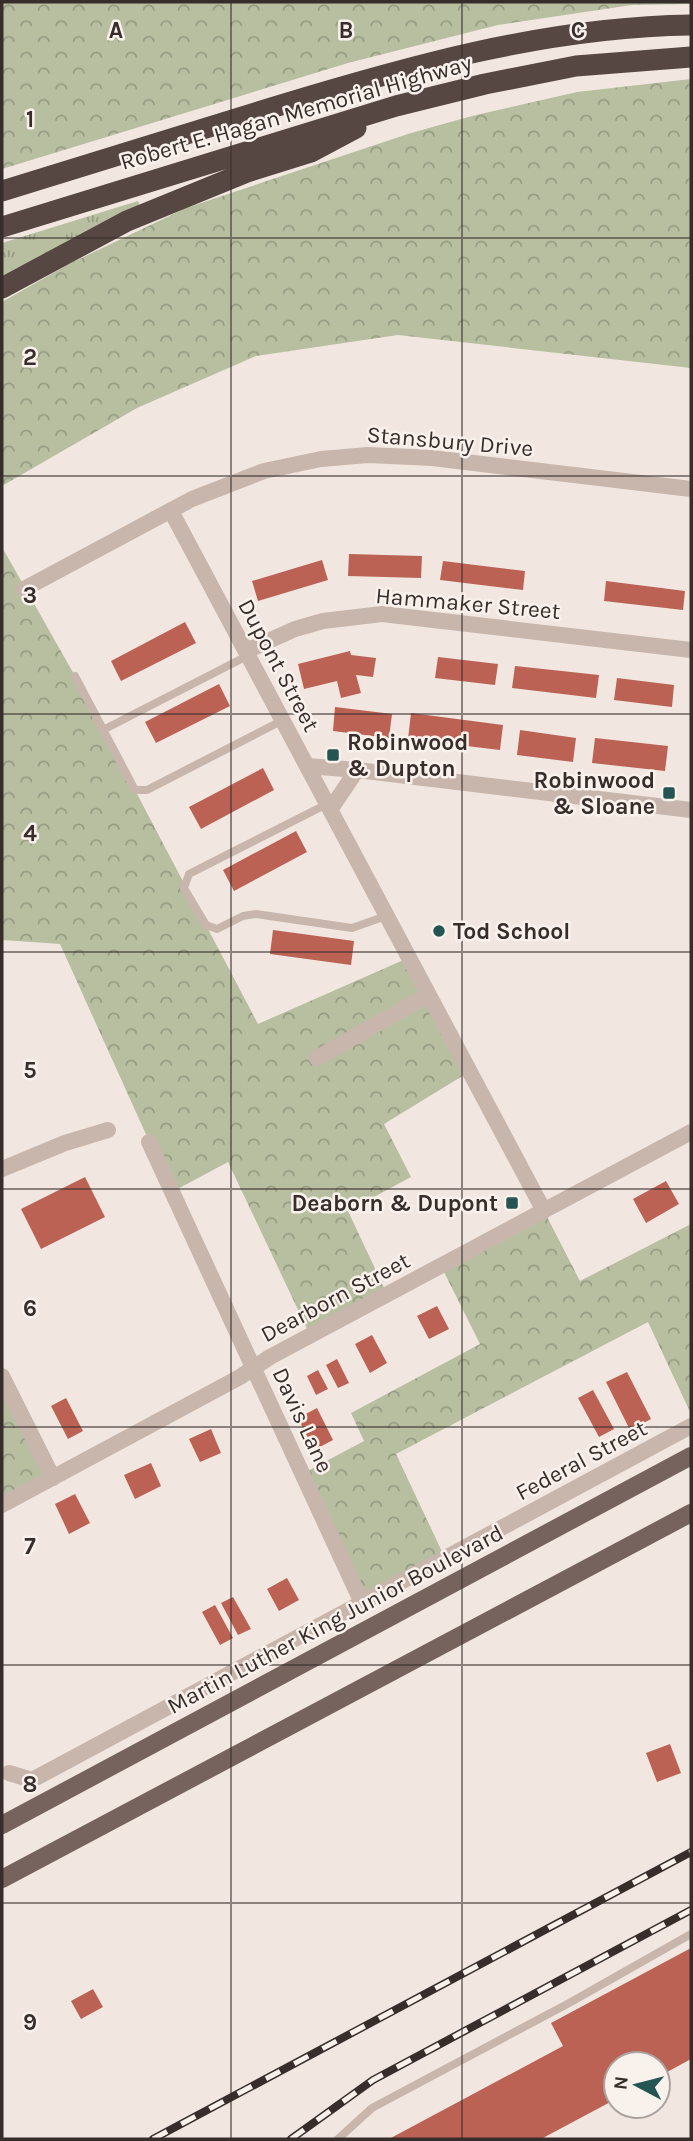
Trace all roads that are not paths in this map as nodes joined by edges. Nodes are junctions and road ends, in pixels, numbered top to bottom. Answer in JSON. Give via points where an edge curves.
{"nodes":[{"id":1,"x":691,"y":24,"type":"edge"},
{"id":2,"x":691,"y":57,"type":"edge"},
{"id":3,"x":396,"y":106,"type":"junction"},
{"id":4,"x":2,"y":191,"type":"edge"},
{"id":5,"x":2,"y":227,"type":"edge"},
{"id":6,"x":2,"y":288,"type":"edge"},
{"id":7,"x":691,"y":489,"type":"edge"},
{"id":8,"x":170,"y":511,"type":"junction"},
{"id":9,"x":24,"y":589,"type":"dead end"},
{"id":10,"x":691,"y":650,"type":"edge"},
{"id":11,"x":247,"y":653,"type":"junction"},
{"id":12,"x":75,"y":677,"type":"dead end"},
{"id":13,"x":283,"y":720,"type":"junction"},
{"id":14,"x":103,"y":730,"type":"junction"},
{"id":15,"x":307,"y":766,"type":"junction"},
{"id":16,"x":357,"y":770,"type":"junction"},
{"id":17,"x":328,"y":807,"type":"junction"},
{"id":18,"x":691,"y":810,"type":"edge"},
{"id":19,"x":386,"y":916,"type":"junction"},
{"id":20,"x":428,"y":995,"type":"junction"},
{"id":21,"x":317,"y":1058,"type":"dead end"},
{"id":22,"x":107,"y":1130,"type":"dead end"},
{"id":23,"x":691,"y":1132,"type":"edge"},
{"id":24,"x":149,"y":1142,"type":"dead end"},
{"id":25,"x":2,"y":1169,"type":"edge"},
{"id":26,"x":544,"y":1211,"type":"junction"},
{"id":27,"x":254,"y":1368,"type":"junction"},
{"id":28,"x":2,"y":1376,"type":"edge"},
{"id":29,"x":691,"y":1426,"type":"edge"},
{"id":30,"x":691,"y":1456,"type":"edge"},
{"id":31,"x":53,"y":1478,"type":"junction"},
{"id":32,"x":2,"y":1505,"type":"edge"},
{"id":33,"x":691,"y":1513,"type":"edge"},
{"id":34,"x":362,"y":1603,"type":"junction"},
{"id":35,"x":9,"y":1773,"type":"dead end"},
{"id":36,"x":2,"y":1825,"type":"edge"},
{"id":37,"x":2,"y":1880,"type":"edge"},
{"id":38,"x":691,"y":1934,"type":"edge"},
{"id":39,"x":338,"y":2139,"type":"edge"}],
"edges":[{"from":1,"to":4,"type":"highway","name":"Robert E. Hagan Memorial Highway","via":[[566,33],[427,62]]},
{"from":2,"to":3,"type":"highway","name":"Robert E. Hagan Memorial Highway","via":[[576,66]]},
{"from":3,"to":5,"type":"highway","name":"Robert E. Hagan Memorial Highway"},
{"from":3,"to":6,"type":"highway","via":[[311,152],[127,221]]},
{"from":7,"to":8,"type":"street","name":"Stansbury Drive","via":[[432,458],[368,455],[264,471]]},
{"from":8,"to":9,"type":"street","name":"Stansbury Drive"},
{"from":8,"to":11,"type":"street","name":"Dupont Street"},
{"from":10,"to":11,"type":"street","name":"Hammaker Street","via":[[382,614],[295,629]]},
{"from":11,"to":13,"type":"street","name":"Dupont Street"},
{"from":11,"to":14,"type":"lane"},
{"from":12,"to":14,"type":"lane"},
{"from":13,"to":14,"type":"lane","via":[[147,790],[135,789]]},
{"from":13,"to":15,"type":"street","name":"Dupont Street"},
{"from":15,"to":16,"type":"street"},
{"from":15,"to":17,"type":"street","name":"Dupont Street"},
{"from":16,"to":17,"type":"street"},
{"from":16,"to":18,"type":"street"},
{"from":17,"to":19,"type":"street","name":"Dupont Street"},
{"from":17,"to":19,"type":"lane","via":[[189,874],[184,888],[206,925],[217,929],[256,914],[352,928]]},
{"from":19,"to":20,"type":"street","name":"Dupont Street"},
{"from":20,"to":21,"type":"street"},
{"from":20,"to":26,"type":"street","name":"Dupont Street"},
{"from":22,"to":25,"type":"street"},
{"from":23,"to":26,"type":"street","name":"Dearborn Street"},
{"from":24,"to":27,"type":"street","name":"Davis Lane"},
{"from":26,"to":27,"type":"street","name":"Dearborn Street"},
{"from":27,"to":31,"type":"street","name":"Dearborn Street"},
{"from":27,"to":34,"type":"street","name":"Davis Lane"},
{"from":28,"to":31,"type":"street"},
{"from":29,"to":34,"type":"street","name":"Federal Street"},
{"from":30,"to":36,"type":"main road","name":"Martin Luther King Junior Boulevard"},
{"from":31,"to":32,"type":"street","name":"Dearborn Street"},
{"from":33,"to":37,"type":"main road"},
{"from":34,"to":35,"type":"street","name":"Federal Street","via":[[32,1780]]},
{"from":38,"to":39,"type":"lane","via":[[372,2108]]}]}
